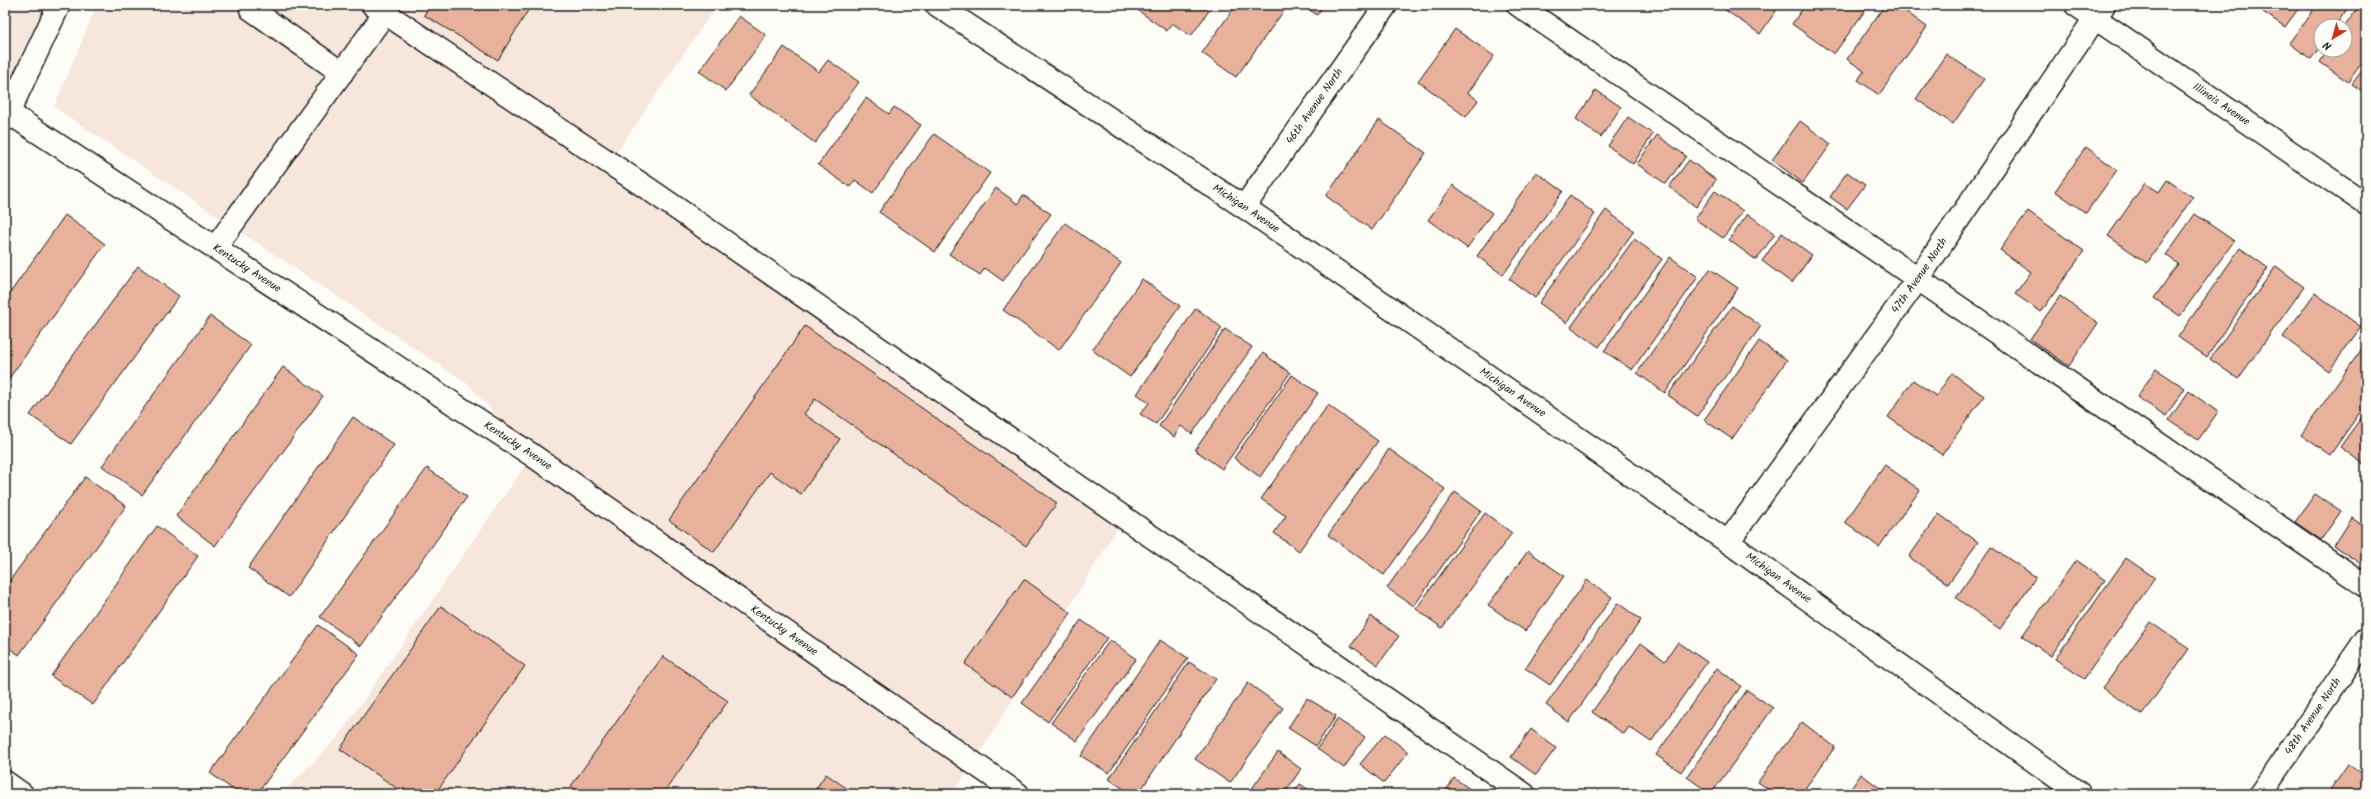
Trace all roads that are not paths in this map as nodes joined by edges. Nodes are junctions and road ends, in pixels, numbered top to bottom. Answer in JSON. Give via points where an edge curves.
{"nodes":[{"id":1,"x":59,"y":5,"type":"edge"},
{"id":2,"x":937,"y":5,"type":"edge"},
{"id":3,"x":1386,"y":5,"type":"edge"},
{"id":4,"x":1518,"y":5,"type":"edge"},
{"id":5,"x":2076,"y":5,"type":"edge"},
{"id":6,"x":251,"y":9,"type":"dead end"},
{"id":7,"x":379,"y":9,"type":"edge"},
{"id":8,"x":2099,"y":11,"type":"edge"},
{"id":9,"x":342,"y":73,"type":"junction"},
{"id":10,"x":7,"y":117,"type":"edge"},
{"id":11,"x":2366,"y":204,"type":"edge"},
{"id":12,"x":1244,"y":207,"type":"junction"},
{"id":13,"x":215,"y":248,"type":"junction"},
{"id":14,"x":1918,"y":279,"type":"junction"},
{"id":15,"x":1728,"y":542,"type":"junction"},
{"id":16,"x":2366,"y":586,"type":"edge"},
{"id":17,"x":2366,"y":639,"type":"edge"},
{"id":18,"x":5,"y":782,"type":"edge"},
{"id":19,"x":22,"y":794,"type":"edge"},
{"id":20,"x":1018,"y":794,"type":"edge"},
{"id":21,"x":1524,"y":794,"type":"edge"},
{"id":22,"x":2080,"y":794,"type":"edge"},
{"id":23,"x":2260,"y":794,"type":"edge"}],
"edges":[{"from":1,"to":10,"type":"street"},
{"from":2,"to":12,"type":"street","name":"Michigan Avenue"},
{"from":3,"to":12,"type":"street","name":"46th Avenue North"},
{"from":4,"to":14,"type":"street"},
{"from":5,"to":8,"type":"street","name":"Illinois Avenue"},
{"from":6,"to":9,"type":"street"},
{"from":7,"to":9,"type":"street"},
{"from":7,"to":21,"type":"street","via":[[644,186]]},
{"from":8,"to":11,"type":"street","name":"Illinois Avenue"},
{"from":8,"to":14,"type":"street","name":"47th Avenue North"},
{"from":9,"to":13,"type":"street"},
{"from":10,"to":13,"type":"street","name":"Kentucky Avenue"},
{"from":12,"to":15,"type":"street","name":"Michigan Avenue"},
{"from":13,"to":20,"type":"street","name":"Kentucky Avenue","via":[[532,455]]},
{"from":14,"to":15,"type":"street","name":"47th Avenue North"},
{"from":14,"to":16,"type":"street"},
{"from":15,"to":22,"type":"street","name":"Michigan Avenue"},
{"from":17,"to":23,"type":"street","name":"48th Avenue North"},
{"from":18,"to":19,"type":"street"}]}
